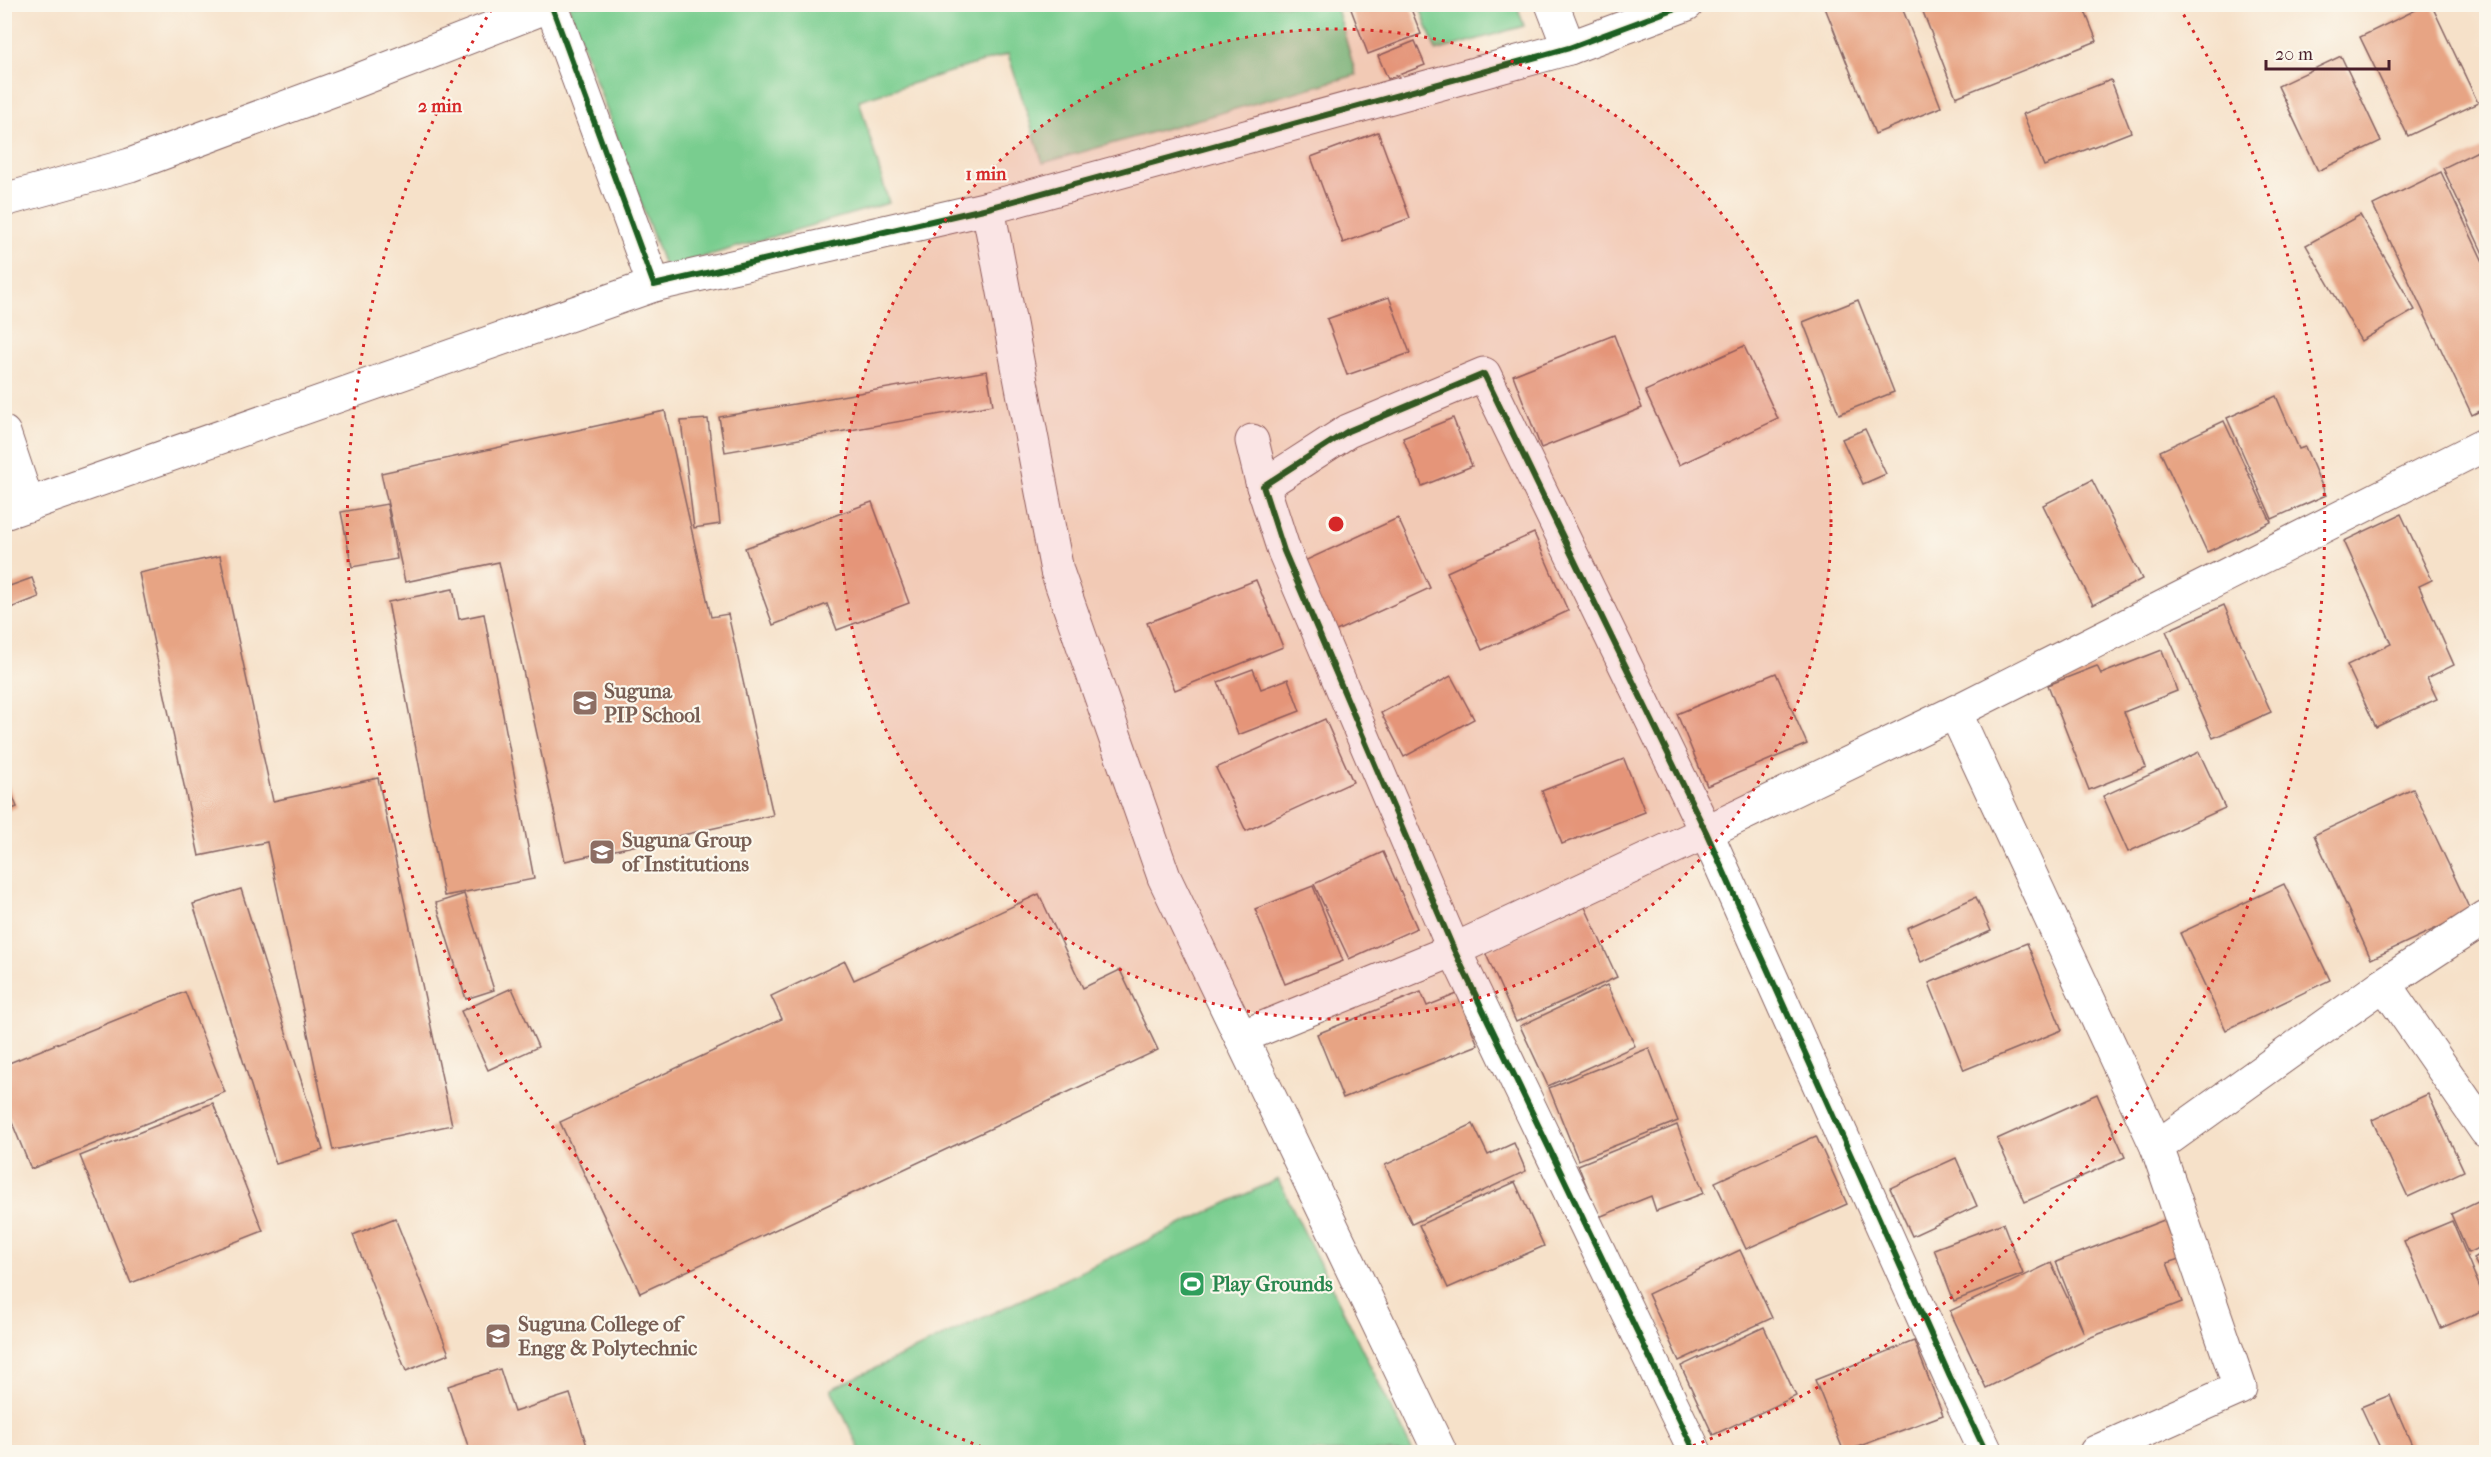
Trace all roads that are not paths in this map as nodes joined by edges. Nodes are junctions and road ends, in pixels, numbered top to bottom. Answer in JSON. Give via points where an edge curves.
{"nodes":[{"id":1,"x":1552,"y":4,"type":"edge"},
{"id":2,"x":1687,"y":4,"type":"edge"},
{"id":3,"x":551,"y":5,"type":"edge"},
{"id":4,"x":1569,"y":48,"type":"junction"},
{"id":5,"x":4,"y":200,"type":"edge"},
{"id":6,"x":988,"y":208,"type":"junction"},
{"id":7,"x":654,"y":285,"type":"junction"},
{"id":8,"x":4,"y":433,"type":"edge"},
{"id":9,"x":1252,"y":441,"type":"dead end"},
{"id":10,"x":2487,"y":444,"type":"edge"},
{"id":11,"x":1263,"y":486,"type":"junction"},
{"id":12,"x":16,"y":509,"type":"edge"},
{"id":13,"x":1955,"y":712,"type":"junction"},
{"id":14,"x":1706,"y":832,"type":"junction"},
{"id":15,"x":2487,"y":917,"type":"edge"},
{"id":16,"x":1454,"y":951,"type":"junction"},
{"id":17,"x":2384,"y":984,"type":"junction"},
{"id":18,"x":1241,"y":1037,"type":"junction"},
{"id":19,"x":2487,"y":1131,"type":"edge"},
{"id":20,"x":2157,"y":1147,"type":"junction"},
{"id":21,"x":1440,"y":1452,"type":"edge"},
{"id":22,"x":1695,"y":1452,"type":"edge"},
{"id":23,"x":1986,"y":1452,"type":"edge"},
{"id":24,"x":2096,"y":1452,"type":"edge"}],
"edges":[{"from":1,"to":4,"type":"street"},
{"from":2,"to":4,"type":"street"},
{"from":3,"to":5,"type":"street","via":[[130,165]]},
{"from":3,"to":7,"type":"street"},
{"from":4,"to":6,"type":"street"},
{"from":6,"to":7,"type":"street"},
{"from":6,"to":18,"type":"street","via":[[1057,572],[1164,877]]},
{"from":7,"to":12,"type":"street"},
{"from":8,"to":12,"type":"street"},
{"from":9,"to":11,"type":"street"},
{"from":10,"to":13,"type":"street"},
{"from":11,"to":14,"type":"street","via":[[1348,431],[1484,374]]},
{"from":11,"to":16,"type":"street","via":[[1284,551]]},
{"from":13,"to":14,"type":"street"},
{"from":13,"to":20,"type":"street"},
{"from":14,"to":16,"type":"street"},
{"from":14,"to":23,"type":"street"},
{"from":15,"to":17,"type":"street"},
{"from":16,"to":18,"type":"street"},
{"from":16,"to":22,"type":"street"},
{"from":17,"to":19,"type":"street"},
{"from":17,"to":20,"type":"street"},
{"from":18,"to":21,"type":"street"},
{"from":20,"to":24,"type":"street","via":[[2240,1388]]}]}
